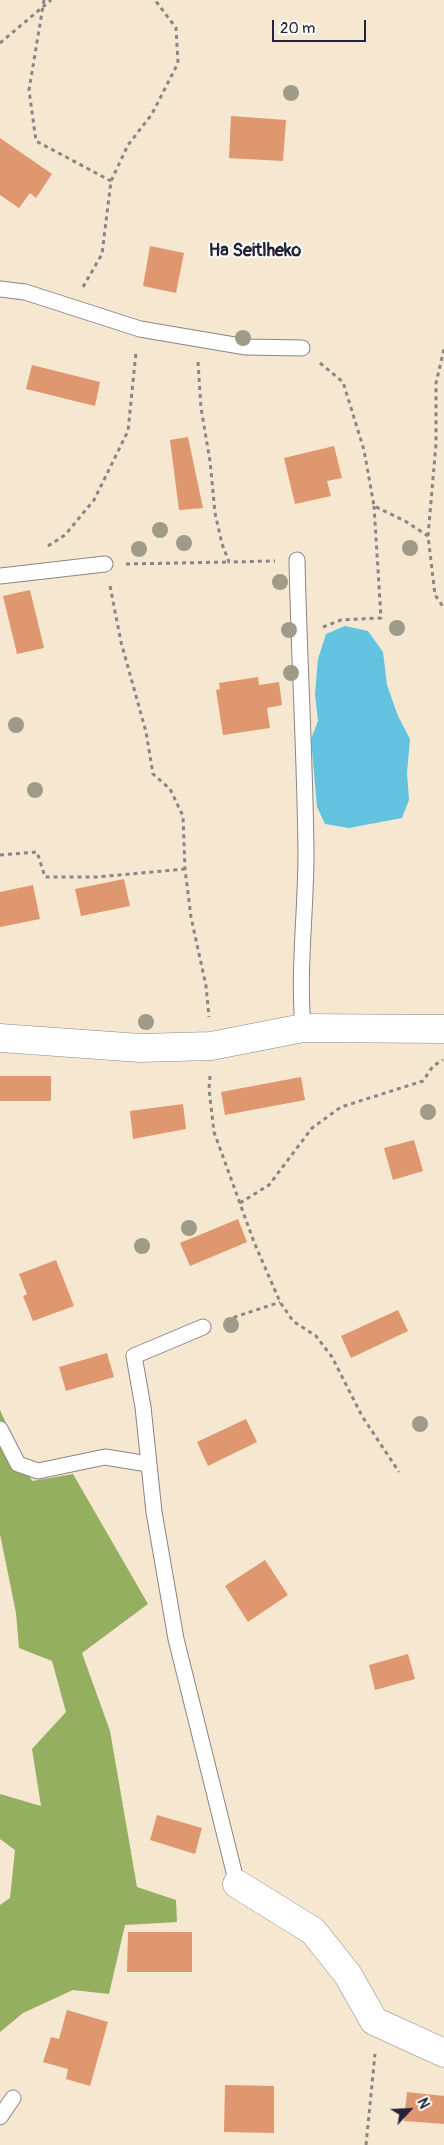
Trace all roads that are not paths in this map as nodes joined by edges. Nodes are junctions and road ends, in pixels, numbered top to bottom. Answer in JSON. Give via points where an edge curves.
{"nodes":[{"id":1,"x":0,"y":289,"type":"edge"},
{"id":2,"x":302,"y":348,"type":"road end"},
{"id":3,"x":297,"y":560,"type":"road end"},
{"id":4,"x":105,"y":564,"type":"road end"},
{"id":5,"x":0,"y":576,"type":"edge"},
{"id":6,"x":303,"y":1028,"type":"junction"},
{"id":7,"x":444,"y":1029,"type":"edge"},
{"id":8,"x":0,"y":1038,"type":"edge"},
{"id":9,"x":203,"y":1327,"type":"road end"},
{"id":10,"x":0,"y":1429,"type":"edge"},
{"id":11,"x":148,"y":1464,"type":"junction"},
{"id":12,"x":237,"y":1884,"type":"joint"},
{"id":13,"x":444,"y":2053,"type":"edge"},
{"id":14,"x":13,"y":2098,"type":"dead end"},
{"id":15,"x":0,"y":2117,"type":"edge"}],
"edges":[{"from":1,"to":2,"type":"lane","via":[[25,292],[140,329],[246,347]]},
{"from":3,"to":6,"type":"lane","via":[[306,765],[306,859],[300,980]]},
{"from":4,"to":5,"type":"lane"},
{"from":6,"to":7,"type":"street"},
{"from":6,"to":8,"type":"street","via":[[211,1046],[140,1048]]},
{"from":9,"to":11,"type":"lane","via":[[134,1356]]},
{"from":10,"to":11,"type":"lane","via":[[18,1464],[38,1471],[105,1457]]},
{"from":11,"to":12,"type":"lane","via":[[176,1639]]},
{"from":12,"to":13,"type":"street","via":[[313,1931],[348,1975],[374,2021]]},
{"from":14,"to":15,"type":"lane"}]}
